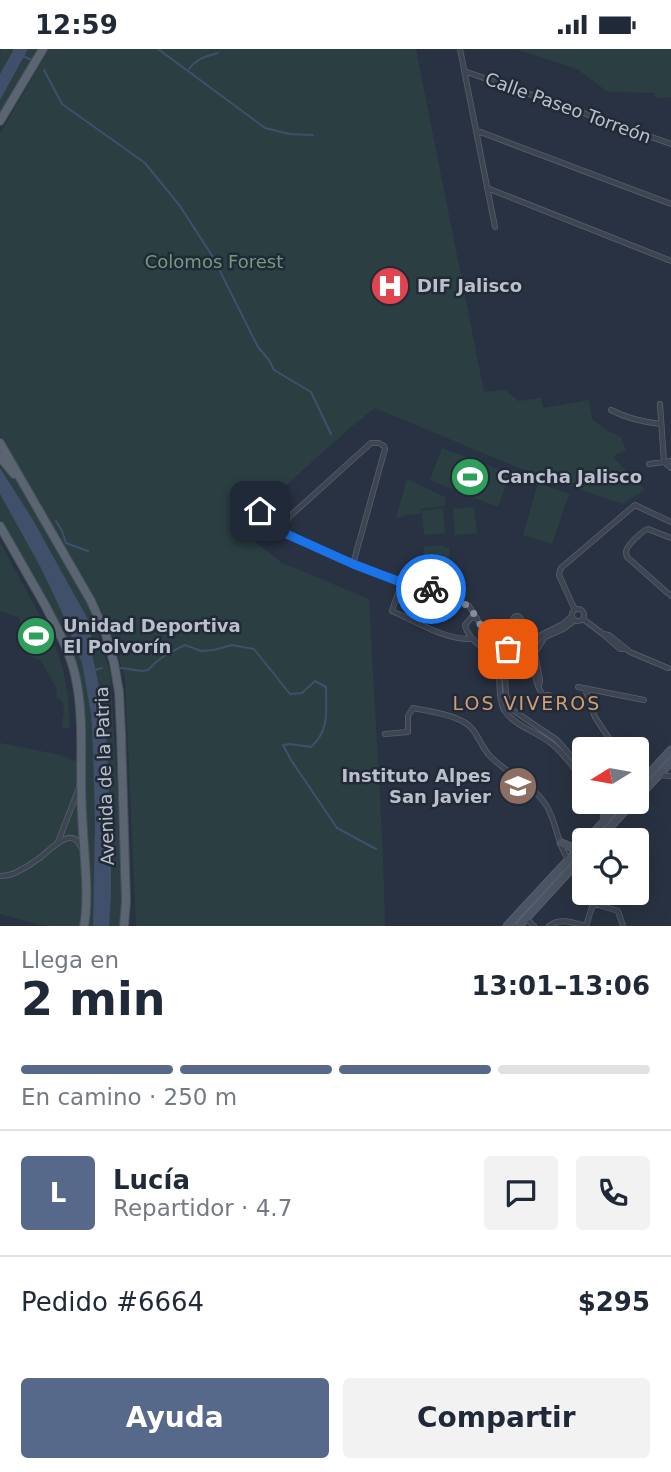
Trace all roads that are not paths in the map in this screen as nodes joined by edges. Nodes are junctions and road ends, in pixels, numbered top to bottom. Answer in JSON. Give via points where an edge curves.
{"nodes":[{"id":1,"x":43,"y":49,"type":"edge"},
{"id":2,"x":460,"y":49,"type":"edge"},
{"id":3,"x":464,"y":71,"type":"junction"},
{"id":4,"x":0,"y":121,"type":"edge"},
{"id":5,"x":476,"y":131,"type":"junction"},
{"id":6,"x":671,"y":145,"type":"edge"},
{"id":7,"x":488,"y":188,"type":"junction"},
{"id":8,"x":671,"y":204,"type":"edge"},
{"id":9,"x":495,"y":227,"type":"dead end"},
{"id":10,"x":671,"y":261,"type":"edge"},
{"id":11,"x":660,"y":404,"type":"dead end"},
{"id":12,"x":611,"y":411,"type":"dead end"},
{"id":13,"x":662,"y":423,"type":"junction"},
{"id":14,"x":0,"y":443,"type":"edge"},
{"id":15,"x":2,"y":459,"type":"edge"},
{"id":16,"x":668,"y":462,"type":"edge"},
{"id":17,"x":649,"y":464,"type":"dead end"},
{"id":18,"x":671,"y":468,"type":"edge"},
{"id":19,"x":24,"y":483,"type":"junction"},
{"id":20,"x":260,"y":511,"type":"dead end"},
{"id":21,"x":671,"y":522,"type":"edge"},
{"id":22,"x":0,"y":526,"type":"edge"},
{"id":23,"x":282,"y":532,"type":"junction"},
{"id":24,"x":671,"y":538,"type":"edge"},
{"id":25,"x":353,"y":564,"type":"junction"},
{"id":26,"x":403,"y":583,"type":"junction"},
{"id":27,"x":671,"y":596,"type":"edge"},
{"id":28,"x":575,"y":610,"type":"junction"},
{"id":29,"x":476,"y":617,"type":"junction"},
{"id":30,"x":573,"y":618,"type":"junction"},
{"id":31,"x":583,"y":619,"type":"junction"},
{"id":32,"x":519,"y":623,"type":"dead end"},
{"id":33,"x":473,"y":639,"type":"junction"},
{"id":34,"x":529,"y":649,"type":"junction"},
{"id":35,"x":492,"y":653,"type":"junction"},
{"id":36,"x":668,"y":668,"type":"dead end"},
{"id":37,"x":578,"y":687,"type":"dead end"},
{"id":38,"x":585,"y":689,"type":"junction"},
{"id":39,"x":544,"y":697,"type":"dead end"},
{"id":40,"x":643,"y":700,"type":"dead end"},
{"id":41,"x":527,"y":724,"type":"junction"},
{"id":42,"x":385,"y":734,"type":"dead end"},
{"id":43,"x":608,"y":737,"type":"edge"},
{"id":44,"x":671,"y":750,"type":"edge"},
{"id":45,"x":572,"y":755,"type":"edge"},
{"id":46,"x":572,"y":757,"type":"edge"},
{"id":47,"x":568,"y":761,"type":"junction"},
{"id":48,"x":671,"y":762,"type":"edge"},
{"id":49,"x":572,"y":766,"type":"edge"},
{"id":50,"x":659,"y":774,"type":"junction"},
{"id":51,"x":671,"y":776,"type":"edge"},
{"id":52,"x":650,"y":778,"type":"joint"},
{"id":53,"x":80,"y":784,"type":"junction"},
{"id":54,"x":605,"y":814,"type":"edge"},
{"id":55,"x":617,"y":814,"type":"joint"},
{"id":56,"x":605,"y":821,"type":"junction"},
{"id":57,"x":599,"y":828,"type":"edge"},
{"id":58,"x":607,"y":828,"type":"edge"},
{"id":59,"x":57,"y":842,"type":"junction"},
{"id":60,"x":561,"y":843,"type":"junction"},
{"id":61,"x":572,"y":848,"type":"edge"},
{"id":62,"x":572,"y":856,"type":"edge"},
{"id":63,"x":568,"y":860,"type":"junction"},
{"id":64,"x":572,"y":861,"type":"edge"},
{"id":65,"x":0,"y":876,"type":"edge"},
{"id":66,"x":85,"y":879,"type":"junction"},
{"id":67,"x":523,"y":923,"type":"edge"},
{"id":68,"x":84,"y":926,"type":"edge"},
{"id":69,"x":124,"y":926,"type":"edge"},
{"id":70,"x":507,"y":926,"type":"edge"},
{"id":71,"x":534,"y":926,"type":"edge"},
{"id":72,"x":549,"y":926,"type":"edge"},
{"id":73,"x":586,"y":926,"type":"edge"},
{"id":74,"x":623,"y":926,"type":"edge"}],
"edges":[{"from":1,"to":4,"type":"main road"},
{"from":2,"to":3,"type":"street"},
{"from":3,"to":5,"type":"street"},
{"from":3,"to":6,"type":"street","name":"Calle Paseo Torreón"},
{"from":5,"to":7,"type":"street"},
{"from":5,"to":8,"type":"street"},
{"from":7,"to":9,"type":"street"},
{"from":7,"to":10,"type":"street"},
{"from":11,"to":13,"type":"street"},
{"from":12,"to":13,"type":"street"},
{"from":13,"to":16,"type":"street"},
{"from":14,"to":19,"type":"main road","name":"Avenida de la Patria"},
{"from":15,"to":19,"type":"main road"},
{"from":16,"to":17,"type":"street"},
{"from":16,"to":18,"type":"street"},
{"from":19,"to":69,"type":"main road","name":"Avenida de la Patria","via":[[92,601],[114,663],[121,733]]},
{"from":20,"to":23,"type":"street"},
{"from":21,"to":28,"type":"street","via":[[635,505],[560,570]]},
{"from":22,"to":53,"type":"main road","name":"Avenida de la Patria","via":[[57,627],[73,669],[79,705]]},
{"from":23,"to":25,"type":"street"},
{"from":23,"to":25,"type":"street","via":[[289,517],[371,443],[379,443],[384,449]]},
{"from":24,"to":27,"type":"street","via":[[643,530],[625,553]]},
{"from":25,"to":26,"type":"street"},
{"from":26,"to":29,"type":"street","via":[[412,581],[469,606]]},
{"from":26,"to":33,"type":"street","via":[[392,611],[439,632]]},
{"from":28,"to":30,"type":"street"},
{"from":28,"to":31,"type":"street","via":[[583,611]]},
{"from":29,"to":33,"type":"street","via":[[465,625]]},
{"from":29,"to":35,"type":"street"},
{"from":30,"to":31,"type":"street"},
{"from":30,"to":34,"type":"street"},
{"from":30,"to":34,"type":"street","via":[[541,635]]},
{"from":31,"to":36,"type":"street","via":[[620,649]]},
{"from":32,"to":34,"type":"street"},
{"from":33,"to":35,"type":"street"},
{"from":34,"to":35,"type":"street"},
{"from":34,"to":39,"type":"street"},
{"from":35,"to":41,"type":"street","via":[[502,706],[512,719]]},
{"from":37,"to":38,"type":"street"},
{"from":38,"to":40,"type":"street"},
{"from":38,"to":43,"type":"street"},
{"from":41,"to":45,"type":"street","via":[[557,740]]},
{"from":41,"to":47,"type":"street"},
{"from":42,"to":60,"type":"street","via":[[408,732],[413,708],[463,721],[490,757],[540,795]]},
{"from":44,"to":52,"type":"main road"},
{"from":46,"to":47,"type":"street"},
{"from":47,"to":49,"type":"street"},
{"from":48,"to":50,"type":"main road"},
{"from":50,"to":51,"type":"street"},
{"from":50,"to":52,"type":"main road"},
{"from":53,"to":59,"type":"street"},
{"from":53,"to":66,"type":"main road","name":"Avenida de la Patria"},
{"from":54,"to":56,"type":"main road"},
{"from":55,"to":56,"type":"main road"},
{"from":55,"to":58,"type":"main road"},
{"from":56,"to":57,"type":"main road"},
{"from":59,"to":65,"type":"street","via":[[15,873]]},
{"from":59,"to":66,"type":"street","via":[[71,838],[78,842]]},
{"from":60,"to":61,"type":"main road"},
{"from":60,"to":63,"type":"street"},
{"from":62,"to":63,"type":"main road"},
{"from":63,"to":70,"type":"main road"},
{"from":64,"to":67,"type":"main road"},
{"from":66,"to":68,"type":"main road","name":"Avenida de la Patria"},
{"from":67,"to":71,"type":"street"},
{"from":72,"to":73,"type":"street","via":[[564,921]]},
{"from":73,"to":74,"type":"street","via":[[596,904],[618,911]]}]}
